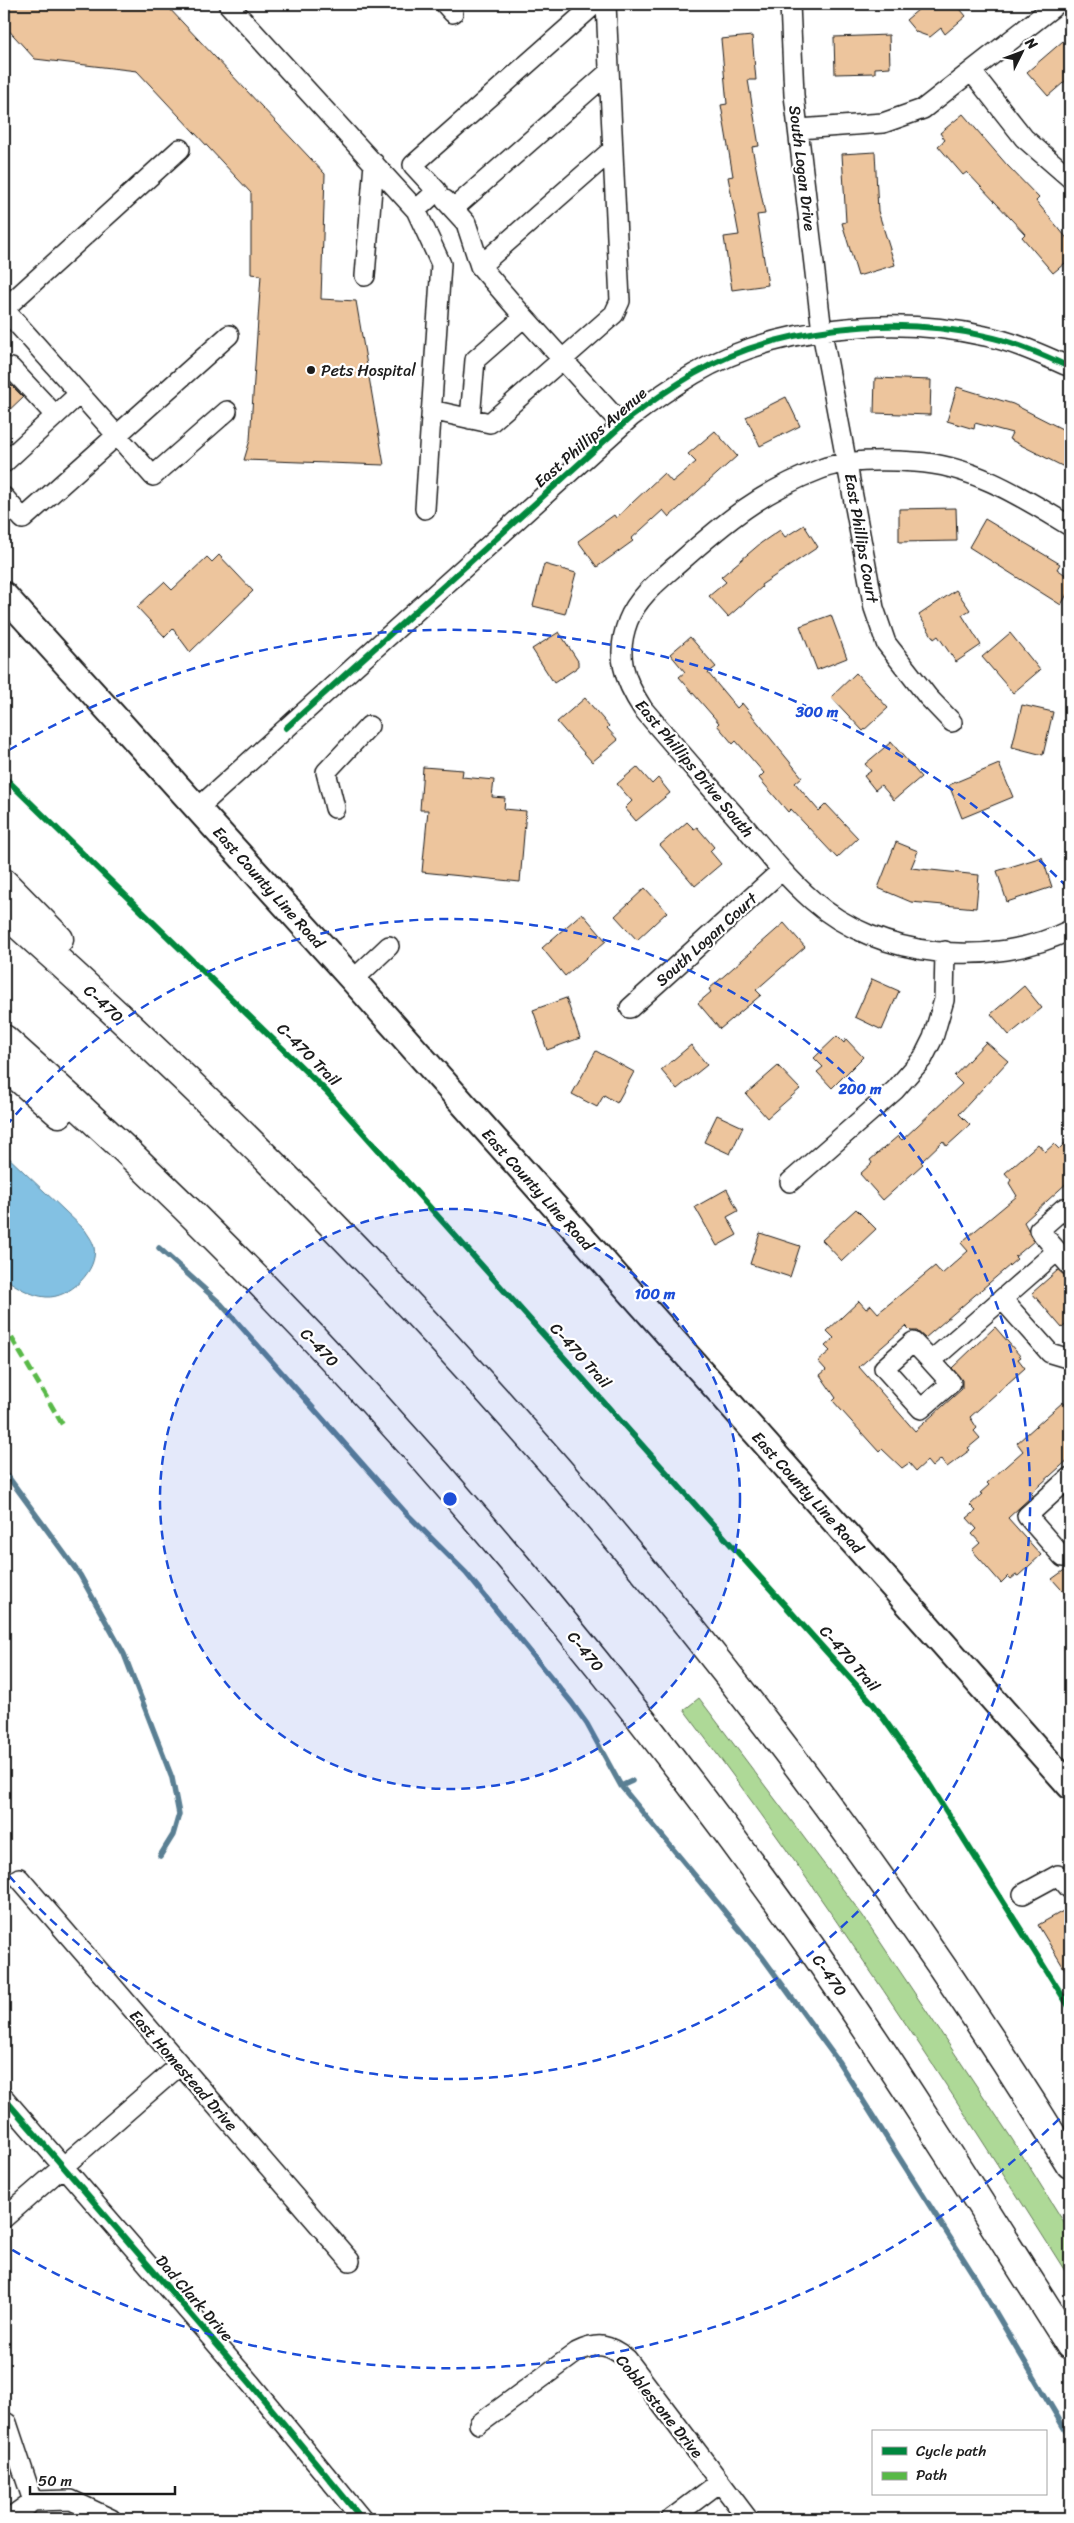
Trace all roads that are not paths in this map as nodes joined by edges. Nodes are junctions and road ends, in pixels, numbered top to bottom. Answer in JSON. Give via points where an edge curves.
{"nodes":[{"id":1,"x":228,"y":4,"type":"edge"},
{"id":2,"x":596,"y":4,"type":"edge"},
{"id":3,"x":600,"y":4,"type":"edge"},
{"id":4,"x":790,"y":4,"type":"edge"},
{"id":5,"x":1057,"y":4,"type":"edge"},
{"id":6,"x":609,"y":72,"type":"junction"},
{"id":7,"x":972,"y":72,"type":"junction"},
{"id":8,"x":798,"y":128,"type":"junction"},
{"id":9,"x":180,"y":149,"type":"dead end"},
{"id":10,"x":612,"y":150,"type":"junction"},
{"id":11,"x":374,"y":163,"type":"junction"},
{"id":12,"x":1070,"y":178,"type":"edge"},
{"id":13,"x":437,"y":191,"type":"junction"},
{"id":14,"x":453,"y":209,"type":"junction"},
{"id":15,"x":416,"y":210,"type":"junction"},
{"id":16,"x":480,"y":266,"type":"junction"},
{"id":17,"x":365,"y":276,"type":"dead end"},
{"id":18,"x":4,"y":309,"type":"edge"},
{"id":19,"x":524,"y":317,"type":"junction"},
{"id":20,"x":822,"y":332,"type":"junction"},
{"id":21,"x":229,"y":335,"type":"dead end"},
{"id":22,"x":563,"y":359,"type":"junction"},
{"id":23,"x":4,"y":366,"type":"edge"},
{"id":24,"x":1070,"y":366,"type":"edge"},
{"id":25,"x":79,"y":394,"type":"junction"},
{"id":26,"x":432,"y":410,"type":"junction"},
{"id":27,"x":227,"y":411,"type":"dead end"},
{"id":28,"x":55,"y":415,"type":"junction"},
{"id":29,"x":470,"y":419,"type":"junction"},
{"id":30,"x":622,"y":425,"type":"junction"},
{"id":31,"x":117,"y":436,"type":"junction"},
{"id":32,"x":4,"y":463,"type":"edge"},
{"id":33,"x":849,"y":464,"type":"junction"},
{"id":34,"x":4,"y":497,"type":"edge"},
{"id":35,"x":425,"y":509,"type":"dead end"},
{"id":36,"x":1070,"y":526,"type":"edge"},
{"id":37,"x":4,"y":595,"type":"edge"},
{"id":38,"x":952,"y":722,"type":"dead end"},
{"id":39,"x":370,"y":726,"type":"dead end"},
{"id":40,"x":198,"y":808,"type":"junction"},
{"id":41,"x":335,"y":808,"type":"dead end"},
{"id":42,"x":782,"y":870,"type":"junction"},
{"id":43,"x":4,"y":883,"type":"edge"},
{"id":44,"x":4,"y":912,"type":"edge"},
{"id":45,"x":1070,"y":930,"type":"edge"},
{"id":46,"x":389,"y":946,"type":"dead end"},
{"id":47,"x":945,"y":951,"type":"junction"},
{"id":48,"x":353,"y":980,"type":"junction"},
{"id":49,"x":630,"y":1008,"type":"dead end"},
{"id":50,"x":4,"y":1039,"type":"edge"},
{"id":51,"x":4,"y":1065,"type":"edge"},
{"id":52,"x":190,"y":1083,"type":"junction"},
{"id":53,"x":790,"y":1182,"type":"dead end"},
{"id":54,"x":1070,"y":1216,"type":"edge"},
{"id":55,"x":226,"y":1250,"type":"junction"},
{"id":56,"x":1057,"y":1251,"type":"junction"},
{"id":57,"x":1070,"y":1266,"type":"edge"},
{"id":58,"x":1002,"y":1298,"type":"junction"},
{"id":59,"x":1070,"y":1359,"type":"edge"},
{"id":60,"x":931,"y":1361,"type":"dead end"},
{"id":61,"x":1070,"y":1477,"type":"edge"},
{"id":62,"x":1063,"y":1557,"type":"dead end"},
{"id":63,"x":1070,"y":1786,"type":"edge"},
{"id":64,"x":19,"y":1878,"type":"dead end"},
{"id":65,"x":1070,"y":1889,"type":"edge"},
{"id":66,"x":1024,"y":1894,"type":"dead end"},
{"id":67,"x":180,"y":2065,"type":"junction"},
{"id":68,"x":4,"y":2098,"type":"edge"},
{"id":69,"x":1070,"y":2164,"type":"edge"},
{"id":70,"x":63,"y":2166,"type":"junction"},
{"id":71,"x":4,"y":2218,"type":"edge"},
{"id":72,"x":350,"y":2261,"type":"dead end"},
{"id":73,"x":1070,"y":2345,"type":"edge"},
{"id":74,"x":7,"y":2423,"type":"dead end"},
{"id":75,"x":479,"y":2424,"type":"dead end"},
{"id":76,"x":720,"y":2482,"type":"junction"},
{"id":77,"x":32,"y":2502,"type":"junction"},
{"id":78,"x":8,"y":2519,"type":"edge"},
{"id":79,"x":111,"y":2519,"type":"edge"},
{"id":80,"x":362,"y":2519,"type":"edge"},
{"id":81,"x":671,"y":2519,"type":"edge"},
{"id":82,"x":748,"y":2519,"type":"edge"}],
"edges":[{"from":1,"to":11,"type":"street"},
{"from":2,"to":13,"type":"street","via":[[413,165]]},
{"from":3,"to":6,"type":"street","via":[[606,4]]},
{"from":4,"to":8,"type":"street","name":"South Logan Drive"},
{"from":5,"to":7,"type":"street"},
{"from":6,"to":10,"type":"street"},
{"from":6,"to":14,"type":"street"},
{"from":7,"to":8,"type":"street","via":[[923,109],[907,116],[883,123]]},
{"from":7,"to":12,"type":"street","via":[[1024,138]]},
{"from":8,"to":20,"type":"street","name":"South Logan Drive"},
{"from":9,"to":18,"type":"street"},
{"from":10,"to":16,"type":"street"},
{"from":10,"to":22,"type":"street","via":[[620,301],[614,314]]},
{"from":11,"to":15,"type":"street"},
{"from":11,"to":17,"type":"street"},
{"from":13,"to":14,"type":"street"},
{"from":13,"to":15,"type":"street"},
{"from":14,"to":16,"type":"street","via":[[466,223]]},
{"from":15,"to":26,"type":"street","via":[[441,264]]},
{"from":16,"to":19,"type":"street"},
{"from":18,"to":25,"type":"street"},
{"from":19,"to":22,"type":"street"},
{"from":19,"to":29,"type":"street","via":[[475,360]]},
{"from":20,"to":24,"type":"street","name":"East Phillips Avenue","via":[[904,324],[952,329],[1020,346]]},
{"from":20,"to":30,"type":"street","name":"East Phillips Avenue","via":[[760,346],[696,373]]},
{"from":20,"to":33,"type":"street","name":"East Phillips Court"},
{"from":21,"to":31,"type":"street"},
{"from":22,"to":29,"type":"street","via":[[490,424]]},
{"from":22,"to":30,"type":"street"},
{"from":23,"to":28,"type":"street","via":[[12,368]]},
{"from":25,"to":28,"type":"street"},
{"from":25,"to":31,"type":"street"},
{"from":26,"to":29,"type":"street"},
{"from":26,"to":35,"type":"street"},
{"from":27,"to":31,"type":"street","via":[[153,476]]},
{"from":28,"to":32,"type":"street"},
{"from":30,"to":40,"type":"street","name":"East Phillips Avenue"},
{"from":31,"to":34,"type":"street","via":[[23,519]]},
{"from":33,"to":36,"type":"street","name":"East Phillips Drive South","via":[[916,462],[949,468],[1015,493]]},
{"from":33,"to":38,"type":"street","name":"East Phillips Court","via":[[874,608],[886,643]]},
{"from":33,"to":42,"type":"street","name":"East Phillips Drive South","via":[[822,469],[785,485],[731,517],[652,587],[635,606],[624,636],[623,669],[642,709]]},
{"from":37,"to":40,"type":"main road","name":"East County Line Road"},
{"from":39,"to":41,"type":"street","via":[[326,772]]},
{"from":40,"to":48,"type":"main road","name":"East County Line Road"},
{"from":42,"to":47,"type":"street","name":"East Phillips Drive South","via":[[812,900],[863,932],[905,945]]},
{"from":42,"to":49,"type":"street","name":"South Logan Court"},
{"from":43,"to":52,"type":"highway","via":[[182,1060]]},
{"from":44,"to":52,"type":"highway","name":"C-470"},
{"from":45,"to":47,"type":"street","name":"East Phillips Drive South","via":[[1044,941],[995,951]]},
{"from":46,"to":48,"type":"street"},
{"from":47,"to":53,"type":"street","via":[[944,1000],[933,1038],[923,1058],[895,1090]]},
{"from":48,"to":63,"type":"main road","name":"East County Line Road"},
{"from":50,"to":55,"type":"highway","name":"C-470","via":[[115,1140]]},
{"from":51,"to":55,"type":"highway","via":[[72,1124],[177,1225]]},
{"from":52,"to":69,"type":"highway","name":"C-470","via":[[346,1237],[458,1356],[659,1589],[796,1764],[891,1895],[968,2005]]},
{"from":54,"to":56,"type":"street","via":[[1064,1208],[1039,1230]]},
{"from":55,"to":73,"type":"highway","name":"C-470","via":[[429,1465],[530,1582],[631,1708],[830,1976],[925,2116]]},
{"from":56,"to":57,"type":"street"},
{"from":56,"to":58,"type":"street"},
{"from":58,"to":59,"type":"street","via":[[1050,1353]]},
{"from":58,"to":60,"type":"street"},
{"from":61,"to":62,"type":"street","via":[[1027,1516]]},
{"from":64,"to":67,"type":"street","name":"East Homestead Drive"},
{"from":65,"to":66,"type":"street","via":[[1058,1876]]},
{"from":67,"to":70,"type":"street"},
{"from":67,"to":72,"type":"street","name":"East Homestead Drive"},
{"from":68,"to":70,"type":"street","name":"Dad Clark Drive"},
{"from":70,"to":71,"type":"street"},
{"from":70,"to":80,"type":"street","name":"Dad Clark Drive","via":[[252,2384]]},
{"from":74,"to":77,"type":"street"},
{"from":75,"to":76,"type":"street","name":"Cobblestone Drive","via":[[577,2352],[592,2345],[605,2346],[627,2359]]},
{"from":76,"to":81,"type":"street"},
{"from":76,"to":82,"type":"street","name":"Cobblestone Drive"},
{"from":77,"to":78,"type":"street"},
{"from":77,"to":79,"type":"street","via":[[71,2500]]}]}
